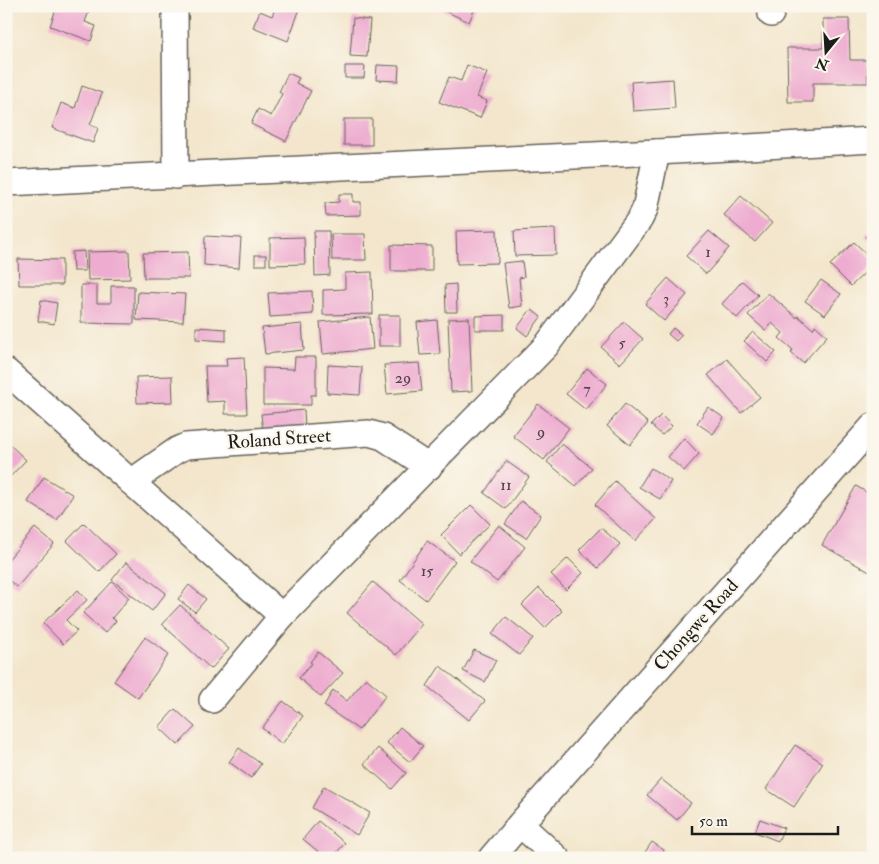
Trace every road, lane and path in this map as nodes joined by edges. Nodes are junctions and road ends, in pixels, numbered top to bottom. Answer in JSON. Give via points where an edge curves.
{"nodes":[{"id":1,"x":175,"y":6,"type":"edge"},
{"id":2,"x":873,"y":140,"type":"edge"},
{"id":3,"x":657,"y":152,"type":"junction"},
{"id":4,"x":176,"y":176,"type":"junction"},
{"id":5,"x":6,"y":183,"type":"edge"},
{"id":6,"x":6,"y":371,"type":"edge"},
{"id":7,"x":873,"y":426,"type":"edge"},
{"id":8,"x":429,"y":467,"type":"junction"},
{"id":9,"x":131,"y":482,"type":"junction"},
{"id":10,"x":282,"y":616,"type":"junction"},
{"id":11,"x":212,"y":700,"type":"dead end"},
{"id":12,"x":520,"y":824,"type":"junction"},
{"id":13,"x":490,"y":858,"type":"edge"},
{"id":14,"x":557,"y":858,"type":"edge"}],
"edges":[{"from":1,"to":4,"type":"street"},
{"from":2,"to":3,"type":"street"},
{"from":3,"to":4,"type":"street"},
{"from":3,"to":8,"type":"street","via":[[640,219],[546,346]]},
{"from":4,"to":5,"type":"street"},
{"from":6,"to":9,"type":"street"},
{"from":7,"to":12,"type":"street","name":"Chongwe Road"},
{"from":8,"to":9,"type":"street","name":"Roland Street","via":[[388,439],[369,434],[186,446]]},
{"from":8,"to":10,"type":"street"},
{"from":9,"to":10,"type":"street"},
{"from":10,"to":11,"type":"street"},
{"from":12,"to":13,"type":"street","name":"Chongwe Road"},
{"from":12,"to":14,"type":"street"}]}
